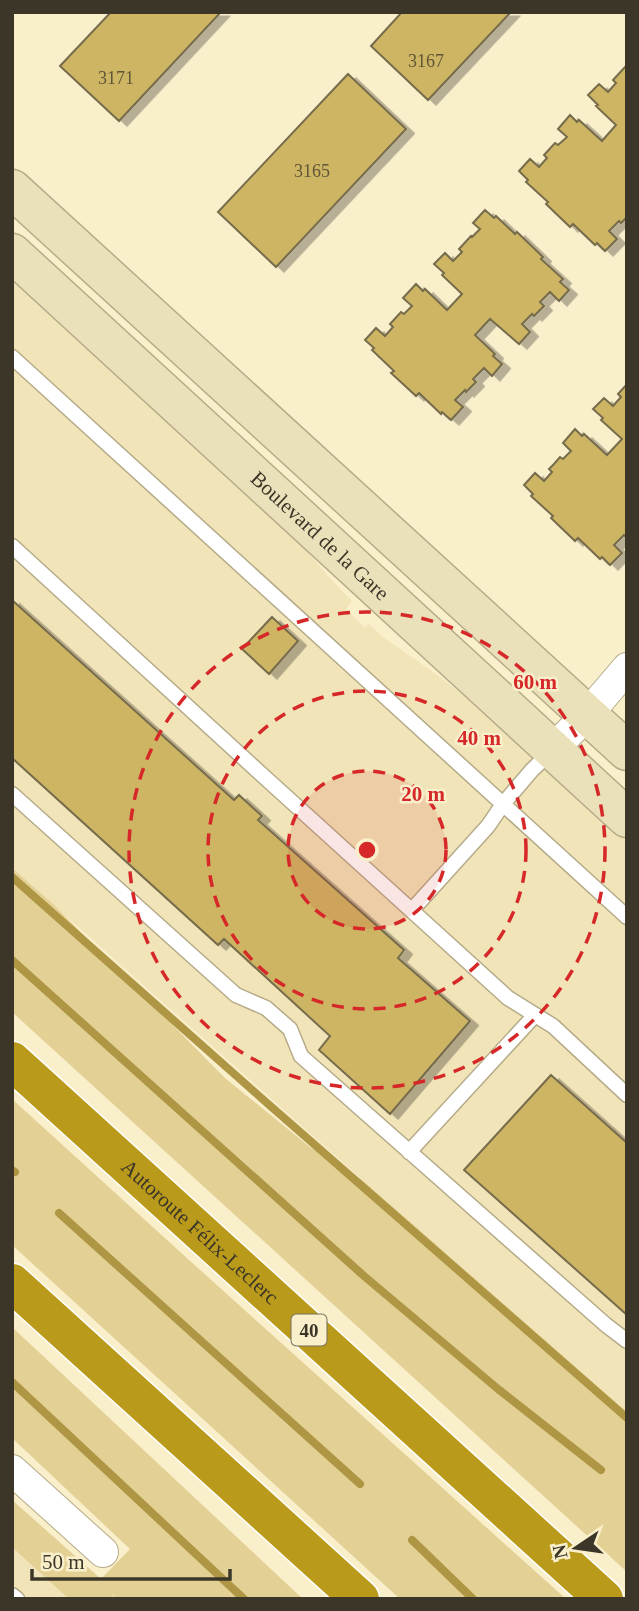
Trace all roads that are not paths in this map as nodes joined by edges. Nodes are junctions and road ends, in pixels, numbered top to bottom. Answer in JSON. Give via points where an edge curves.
{"nodes":[{"id":1,"x":12,"y":189,"type":"edge"},
{"id":2,"x":12,"y":253,"type":"edge"},
{"id":3,"x":12,"y":357,"type":"edge"},
{"id":4,"x":12,"y":546,"type":"edge"},
{"id":5,"x":627,"y":668,"type":"edge"},
{"id":6,"x":587,"y":715,"type":"junction"},
{"id":7,"x":553,"y":749,"type":"junction"},
{"id":8,"x":627,"y":751,"type":"edge"},
{"id":9,"x":12,"y":794,"type":"edge"},
{"id":10,"x":503,"y":804,"type":"junction"},
{"id":11,"x":627,"y":818,"type":"edge"},
{"id":12,"x":412,"y":910,"type":"junction"},
{"id":13,"x":627,"y":917,"type":"edge"},
{"id":14,"x":535,"y":1015,"type":"junction"},
{"id":15,"x":12,"y":1061,"type":"edge"},
{"id":16,"x":627,"y":1095,"type":"edge"},
{"id":17,"x":409,"y":1152,"type":"junction"},
{"id":18,"x":12,"y":1283,"type":"edge"},
{"id":19,"x":627,"y":1341,"type":"edge"},
{"id":20,"x":12,"y":1470,"type":"edge"},
{"id":21,"x":103,"y":1552,"type":"dead end"},
{"id":22,"x":12,"y":1595,"type":"edge"},
{"id":23,"x":17,"y":1599,"type":"edge"},
{"id":24,"x":360,"y":1599,"type":"edge"},
{"id":25,"x":604,"y":1599,"type":"edge"}],
"edges":[{"from":1,"to":6,"type":"main road"},
{"from":2,"to":7,"type":"main road","name":"Boulevard de la Gare"},
{"from":3,"to":10,"type":"lane"},
{"from":4,"to":12,"type":"lane"},
{"from":5,"to":6,"type":"street"},
{"from":6,"to":7,"type":"street"},
{"from":6,"to":8,"type":"main road"},
{"from":7,"to":10,"type":"lane"},
{"from":7,"to":11,"type":"main road","name":"Boulevard de la Gare"},
{"from":9,"to":17,"type":"lane","via":[[236,995],[266,1008],[290,1029],[301,1056]]},
{"from":10,"to":12,"type":"lane"},
{"from":10,"to":13,"type":"lane"},
{"from":12,"to":14,"type":"lane","via":[[509,998]]},
{"from":14,"to":16,"type":"lane","via":[[553,1026]]},
{"from":14,"to":17,"type":"lane"},
{"from":15,"to":25,"type":"highway","name":"Autoroute Félix-Leclerc","number":"40"},
{"from":17,"to":19,"type":"lane"},
{"from":18,"to":24,"type":"highway"},
{"from":20,"to":21,"type":"street"},
{"from":22,"to":23,"type":"lane"}]}
